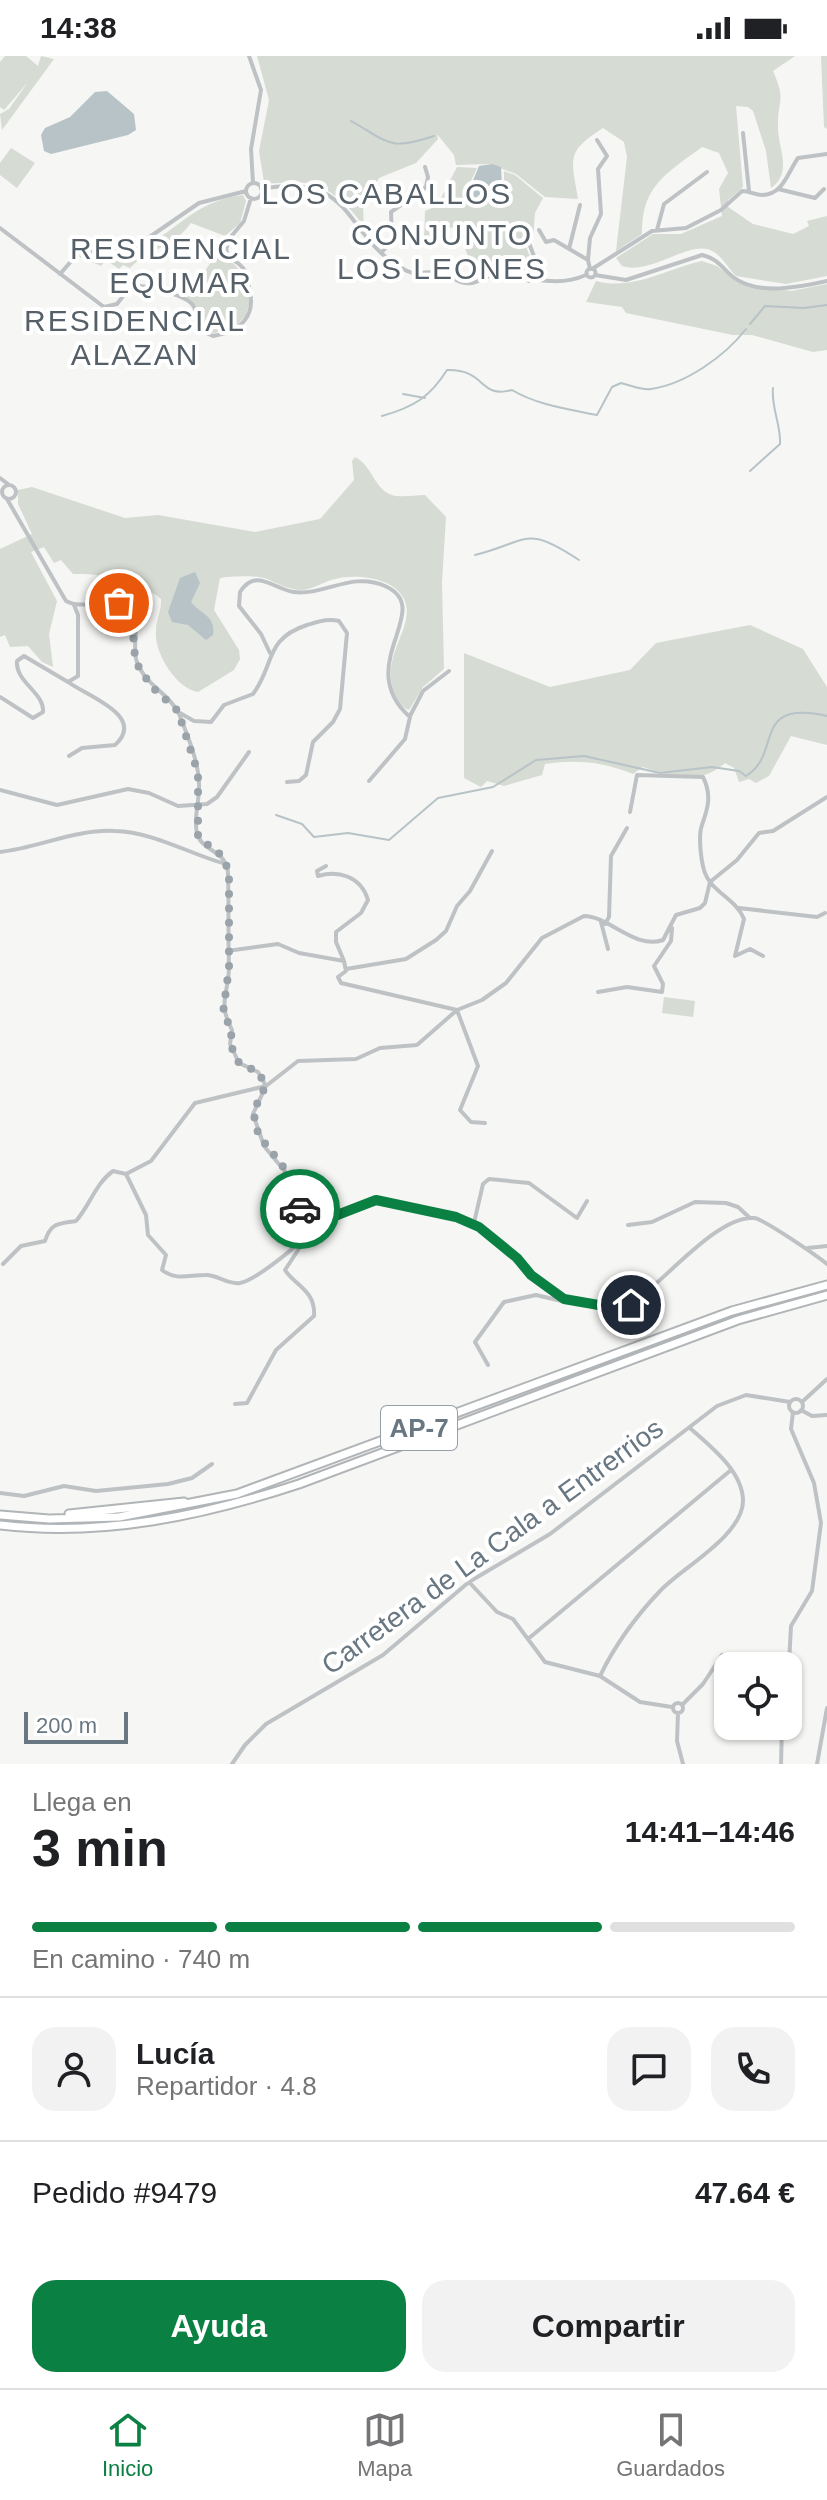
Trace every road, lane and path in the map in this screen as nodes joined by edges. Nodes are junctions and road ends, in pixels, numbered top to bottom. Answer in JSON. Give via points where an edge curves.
{"nodes":[{"id":1,"x":249,"y":56,"type":"edge"},
{"id":2,"x":743,"y":133,"type":"dead end"},
{"id":3,"x":597,"y":140,"type":"dead end"},
{"id":4,"x":827,"y":154,"type":"edge"},
{"id":5,"x":425,"y":167,"type":"dead end"},
{"id":6,"x":707,"y":172,"type":"dead end"},
{"id":7,"x":253,"y":183,"type":"junction"},
{"id":8,"x":261,"y":189,"type":"junction"},
{"id":9,"x":778,"y":189,"type":"junction"},
{"id":10,"x":824,"y":189,"type":"dead end"},
{"id":11,"x":246,"y":191,"type":"junction"},
{"id":12,"x":749,"y":191,"type":"junction"},
{"id":13,"x":251,"y":198,"type":"junction"},
{"id":14,"x":580,"y":205,"type":"dead end"},
{"id":15,"x":0,"y":228,"type":"edge"},
{"id":16,"x":539,"y":230,"type":"dead end"},
{"id":17,"x":657,"y":230,"type":"junction"},
{"id":18,"x":529,"y":243,"type":"dead end"},
{"id":19,"x":569,"y":249,"type":"junction"},
{"id":20,"x":381,"y":253,"type":"junction"},
{"id":21,"x":588,"y":260,"type":"junction"},
{"id":22,"x":592,"y":271,"type":"junction"},
{"id":23,"x":60,"y":274,"type":"junction"},
{"id":24,"x":529,"y":281,"type":"junction"},
{"id":25,"x":827,"y":281,"type":"edge"},
{"id":26,"x":0,"y":478,"type":"edge"},
{"id":27,"x":10,"y":485,"type":"junction"},
{"id":28,"x":2,"y":493,"type":"edge"},
{"id":29,"x":14,"y":497,"type":"junction"},
{"id":30,"x":21,"y":523,"type":"junction"},
{"id":31,"x":74,"y":605,"type":"junction"},
{"id":32,"x":270,"y":653,"type":"junction"},
{"id":33,"x":449,"y":671,"type":"dead end"},
{"id":34,"x":68,"y":682,"type":"junction"},
{"id":35,"x":0,"y":697,"type":"edge"},
{"id":36,"x":178,"y":711,"type":"junction"},
{"id":37,"x":410,"y":717,"type":"junction"},
{"id":38,"x":249,"y":752,"type":"dead end"},
{"id":39,"x":69,"y":756,"type":"dead end"},
{"id":40,"x":369,"y":781,"type":"dead end"},
{"id":41,"x":287,"y":782,"type":"dead end"},
{"id":42,"x":0,"y":790,"type":"edge"},
{"id":43,"x":827,"y":797,"type":"edge"},
{"id":44,"x":199,"y":805,"type":"junction"},
{"id":45,"x":630,"y":812,"type":"dead end"},
{"id":46,"x":627,"y":828,"type":"dead end"},
{"id":47,"x":492,"y":851,"type":"dead end"},
{"id":48,"x":0,"y":852,"type":"edge"},
{"id":49,"x":226,"y":864,"type":"junction"},
{"id":50,"x":326,"y":866,"type":"dead end"},
{"id":51,"x":710,"y":882,"type":"junction"},
{"id":52,"x":739,"y":908,"type":"junction"},
{"id":53,"x":825,"y":913,"type":"edge"},
{"id":54,"x":603,"y":922,"type":"junction"},
{"id":55,"x":672,"y":925,"type":"junction"},
{"id":56,"x":608,"y":949,"type":"dead end"},
{"id":57,"x":227,"y":951,"type":"junction"},
{"id":58,"x":763,"y":956,"type":"dead end"},
{"id":59,"x":344,"y":961,"type":"junction"},
{"id":60,"x":346,"y":969,"type":"junction"},
{"id":61,"x":598,"y":992,"type":"dead end"},
{"id":62,"x":457,"y":1010,"type":"junction"},
{"id":63,"x":266,"y":1086,"type":"junction"},
{"id":64,"x":485,"y":1123,"type":"dead end"},
{"id":65,"x":126,"y":1174,"type":"junction"},
{"id":66,"x":587,"y":1201,"type":"dead end"},
{"id":67,"x":750,"y":1218,"type":"junction"},
{"id":68,"x":474,"y":1223,"type":"junction"},
{"id":69,"x":628,"y":1225,"type":"dead end"},
{"id":70,"x":312,"y":1229,"type":"junction"},
{"id":71,"x":308,"y":1235,"type":"junction"},
{"id":72,"x":827,"y":1246,"type":"edge"},
{"id":73,"x":808,"y":1248,"type":"junction"},
{"id":74,"x":3,"y":1264,"type":"dead end"},
{"id":75,"x":827,"y":1264,"type":"edge"},
{"id":76,"x":827,"y":1285,"type":"edge"},
{"id":77,"x":827,"y":1295,"type":"edge"},
{"id":78,"x":568,"y":1301,"type":"junction"},
{"id":79,"x":488,"y":1365,"type":"dead end"},
{"id":80,"x":827,"y":1379,"type":"edge"},
{"id":81,"x":790,"y":1402,"type":"junction"},
{"id":82,"x":802,"y":1402,"type":"junction"},
{"id":83,"x":235,"y":1404,"type":"dead end"},
{"id":84,"x":801,"y":1410,"type":"junction"},
{"id":85,"x":793,"y":1412,"type":"junction"},
{"id":86,"x":827,"y":1415,"type":"edge"},
{"id":87,"x":690,"y":1428,"type":"junction"},
{"id":88,"x":212,"y":1464,"type":"dead end"},
{"id":89,"x":731,"y":1470,"type":"junction"},
{"id":90,"x":0,"y":1493,"type":"edge"},
{"id":91,"x":0,"y":1513,"type":"edge"},
{"id":92,"x":0,"y":1525,"type":"edge"},
{"id":93,"x":469,"y":1582,"type":"junction"},
{"id":94,"x":528,"y":1639,"type":"junction"},
{"id":95,"x":790,"y":1652,"type":"edge"},
{"id":96,"x":714,"y":1667,"type":"edge"},
{"id":97,"x":600,"y":1676,"type":"junction"},
{"id":98,"x":682,"y":1705,"type":"junction"},
{"id":99,"x":672,"y":1707,"type":"junction"},
{"id":100,"x":827,"y":1708,"type":"edge"},
{"id":101,"x":678,"y":1713,"type":"junction"},
{"id":102,"x":782,"y":1740,"type":"edge"},
{"id":103,"x":232,"y":1764,"type":"edge"},
{"id":104,"x":683,"y":1764,"type":"edge"},
{"id":105,"x":781,"y":1764,"type":"edge"},
{"id":106,"x":817,"y":1764,"type":"edge"}],
"edges":[{"from":1,"to":7,"type":"street","via":[[261,90],[251,149]]},
{"from":2,"to":12,"type":"street"},
{"from":3,"to":21,"type":"street","via":[[607,156],[598,169],[601,214],[590,238]]},
{"from":4,"to":9,"type":"street","via":[[798,158]]},
{"from":5,"to":20,"type":"street","via":[[426,187],[393,208],[392,241]]},
{"from":6,"to":17,"type":"street","via":[[664,204]]},
{"from":7,"to":8,"type":"street"},
{"from":7,"to":11,"type":"street"},
{"from":8,"to":13,"type":"street","via":[[259,197]]},
{"from":8,"to":20,"type":"street","via":[[304,186],[323,191],[348,211]]},
{"from":9,"to":10,"type":"street","via":[[815,198]]},
{"from":9,"to":12,"type":"street","via":[[764,195]]},
{"from":11,"to":13,"type":"street"},
{"from":11,"to":23,"type":"street","via":[[199,203],[135,247],[81,250]]},
{"from":12,"to":17,"type":"street","via":[[686,228]]},
{"from":13,"to":23,"type":"street","via":[[226,250],[245,272],[252,305],[246,321],[229,332],[205,333],[189,301],[142,284],[130,287],[117,304],[104,307]]},
{"from":14,"to":19,"type":"street"},
{"from":15,"to":23,"type":"street"},
{"from":16,"to":19,"type":"street","via":[[546,242],[554,240]]},
{"from":17,"to":22,"type":"street"},
{"from":18,"to":24,"type":"street","via":[[535,259]]},
{"from":19,"to":21,"type":"street"},
{"from":20,"to":24,"type":"street","via":[[411,272],[439,272],[458,282],[496,275]]},
{"from":21,"to":22,"type":"street"},
{"from":22,"to":24,"type":"street","via":[[566,282]]},
{"from":22,"to":25,"type":"street","via":[[626,280],[702,255],[744,282],[783,288]]},
{"from":26,"to":27,"type":"street"},
{"from":27,"to":28,"type":"street"},
{"from":27,"to":29,"type":"street","via":[[16,490]]},
{"from":28,"to":29,"type":"street"},
{"from":28,"to":30,"type":"street"},
{"from":29,"to":30,"type":"street"},
{"from":30,"to":31,"type":"street","via":[[63,598]]},
{"from":31,"to":34,"type":"street","via":[[80,671]]},
{"from":31,"to":36,"type":"street","via":[[119,603],[131,610],[137,664]]},
{"from":32,"to":36,"type":"street","via":[[253,694],[224,705],[211,722],[194,721]]},
{"from":32,"to":37,"type":"street","via":[[239,606],[240,592],[249,582],[262,579],[299,593],[339,582],[386,587],[398,597],[404,614],[390,650],[387,677],[393,697]]},
{"from":32,"to":41,"type":"street","via":[[290,632],[318,622],[336,620],[346,630],[340,709],[311,746],[306,775]]},
{"from":33,"to":37,"type":"street","via":[[423,691]]},
{"from":34,"to":35,"type":"street","via":[[24,656],[17,669],[42,702],[43,712],[33,718]]},
{"from":34,"to":39,"type":"street","via":[[118,711],[125,726],[115,745],[82,748]]},
{"from":36,"to":44,"type":"street","via":[[198,773]]},
{"from":37,"to":40,"type":"street","via":[[405,739]]},
{"from":38,"to":44,"type":"street","via":[[215,800]]},
{"from":42,"to":44,"type":"street","via":[[63,805],[128,789],[178,806]]},
{"from":43,"to":51,"type":"street","via":[[773,831],[759,833]]},
{"from":44,"to":49,"type":"street","via":[[198,837]]},
{"from":45,"to":51,"type":"street","via":[[637,775],[703,777],[709,794],[701,828],[703,866]]},
{"from":46,"to":54,"type":"street","via":[[611,856],[609,917]]},
{"from":47,"to":60,"type":"street","via":[[436,940],[406,959]]},
{"from":48,"to":49,"type":"street","via":[[113,830],[151,837]]},
{"from":49,"to":57,"type":"street"},
{"from":50,"to":59,"type":"street","via":[[318,876],[342,874],[361,886],[368,900],[361,913],[336,932]]},
{"from":51,"to":52,"type":"street"},
{"from":51,"to":55,"type":"street","via":[[705,903],[676,915]]},
{"from":52,"to":53,"type":"street","via":[[817,917]]},
{"from":52,"to":58,"type":"street","via":[[743,926],[733,954],[753,949]]},
{"from":54,"to":55,"type":"street","via":[[657,942]]},
{"from":54,"to":56,"type":"street"},
{"from":54,"to":62,"type":"street","via":[[584,916],[542,938],[506,983]]},
{"from":55,"to":61,"type":"street","via":[[671,941],[654,966],[662,992],[627,987]]},
{"from":57,"to":59,"type":"street","via":[[278,944]]},
{"from":57,"to":63,"type":"street","via":[[223,1013],[232,1030],[230,1044],[239,1063],[258,1072]]},
{"from":59,"to":60,"type":"street"},
{"from":60,"to":62,"type":"street","via":[[338,977],[341,983]]},
{"from":62,"to":63,"type":"street","via":[[410,1048],[380,1048],[356,1059],[298,1061]]},
{"from":62,"to":64,"type":"street","via":[[478,1066],[460,1110],[471,1122]]},
{"from":63,"to":65,"type":"street","via":[[195,1103],[151,1161]]},
{"from":63,"to":70,"type":"street","via":[[253,1114],[254,1125],[284,1168]]},
{"from":65,"to":71,"type":"street","via":[[145,1209],[148,1235],[166,1255],[166,1273],[242,1282]]},
{"from":65,"to":74,"type":"street","via":[[113,1171],[76,1221],[58,1222],[45,1241],[21,1246]]},
{"from":66,"to":68,"type":"street","via":[[577,1218],[529,1183],[489,1179],[483,1184]]},
{"from":67,"to":69,"type":"street","via":[[726,1203],[695,1202],[652,1222]]},
{"from":67,"to":73,"type":"street"},
{"from":67,"to":78,"type":"street","via":[[718,1231],[631,1305]]},
{"from":68,"to":70,"type":"street","via":[[376,1200]]},
{"from":68,"to":78,"type":"street"},
{"from":70,"to":71,"type":"street"},
{"from":71,"to":83,"type":"street","via":[[285,1270],[301,1283],[315,1307],[314,1316],[276,1350],[247,1403]]},
{"from":72,"to":73,"type":"street"},
{"from":73,"to":75,"type":"street"},
{"from":76,"to":91,"type":"highway","number":"AP-7","via":[[732,1311],[291,1476],[206,1502],[119,1517],[49,1519]]},
{"from":77,"to":92,"type":"highway","number":"AP-7","via":[[738,1320],[227,1506],[128,1526]]},
{"from":78,"to":79,"type":"street","via":[[536,1295],[504,1302],[475,1342]]},
{"from":80,"to":82,"type":"street"},
{"from":81,"to":82,"type":"street","name":"Carretera de La Cala a Entrerrios"},
{"from":81,"to":85,"type":"street"},
{"from":81,"to":87,"type":"street","name":"Carretera de La Cala a Entrerrios","via":[[761,1395],[739,1397],[717,1406]]},
{"from":82,"to":84,"type":"street"},
{"from":84,"to":85,"type":"street"},
{"from":84,"to":86,"type":"street"},
{"from":85,"to":95,"type":"street","via":[[791,1429],[814,1483],[821,1523],[812,1591],[791,1626]]},
{"from":87,"to":89,"type":"street"},
{"from":87,"to":93,"type":"street","name":"Carretera de La Cala a Entrerrios","via":[[550,1534]]},
{"from":88,"to":90,"type":"street","via":[[192,1478],[168,1484],[96,1491],[55,1487],[24,1496]]},
{"from":89,"to":94,"type":"street"},
{"from":89,"to":97,"type":"street","via":[[743,1502],[737,1521],[644,1610]]},
{"from":93,"to":94,"type":"street"},
{"from":93,"to":103,"type":"street","name":"Carretera de La Cala a Entrerrios","via":[[383,1655],[266,1724]]},
{"from":94,"to":97,"type":"street","via":[[545,1662]]},
{"from":96,"to":98,"type":"street"},
{"from":97,"to":99,"type":"street","via":[[640,1702]]},
{"from":98,"to":99,"type":"street"},
{"from":98,"to":101,"type":"street"},
{"from":99,"to":101,"type":"street"},
{"from":100,"to":106,"type":"street"},
{"from":101,"to":104,"type":"street"},
{"from":102,"to":105,"type":"street"}]}
